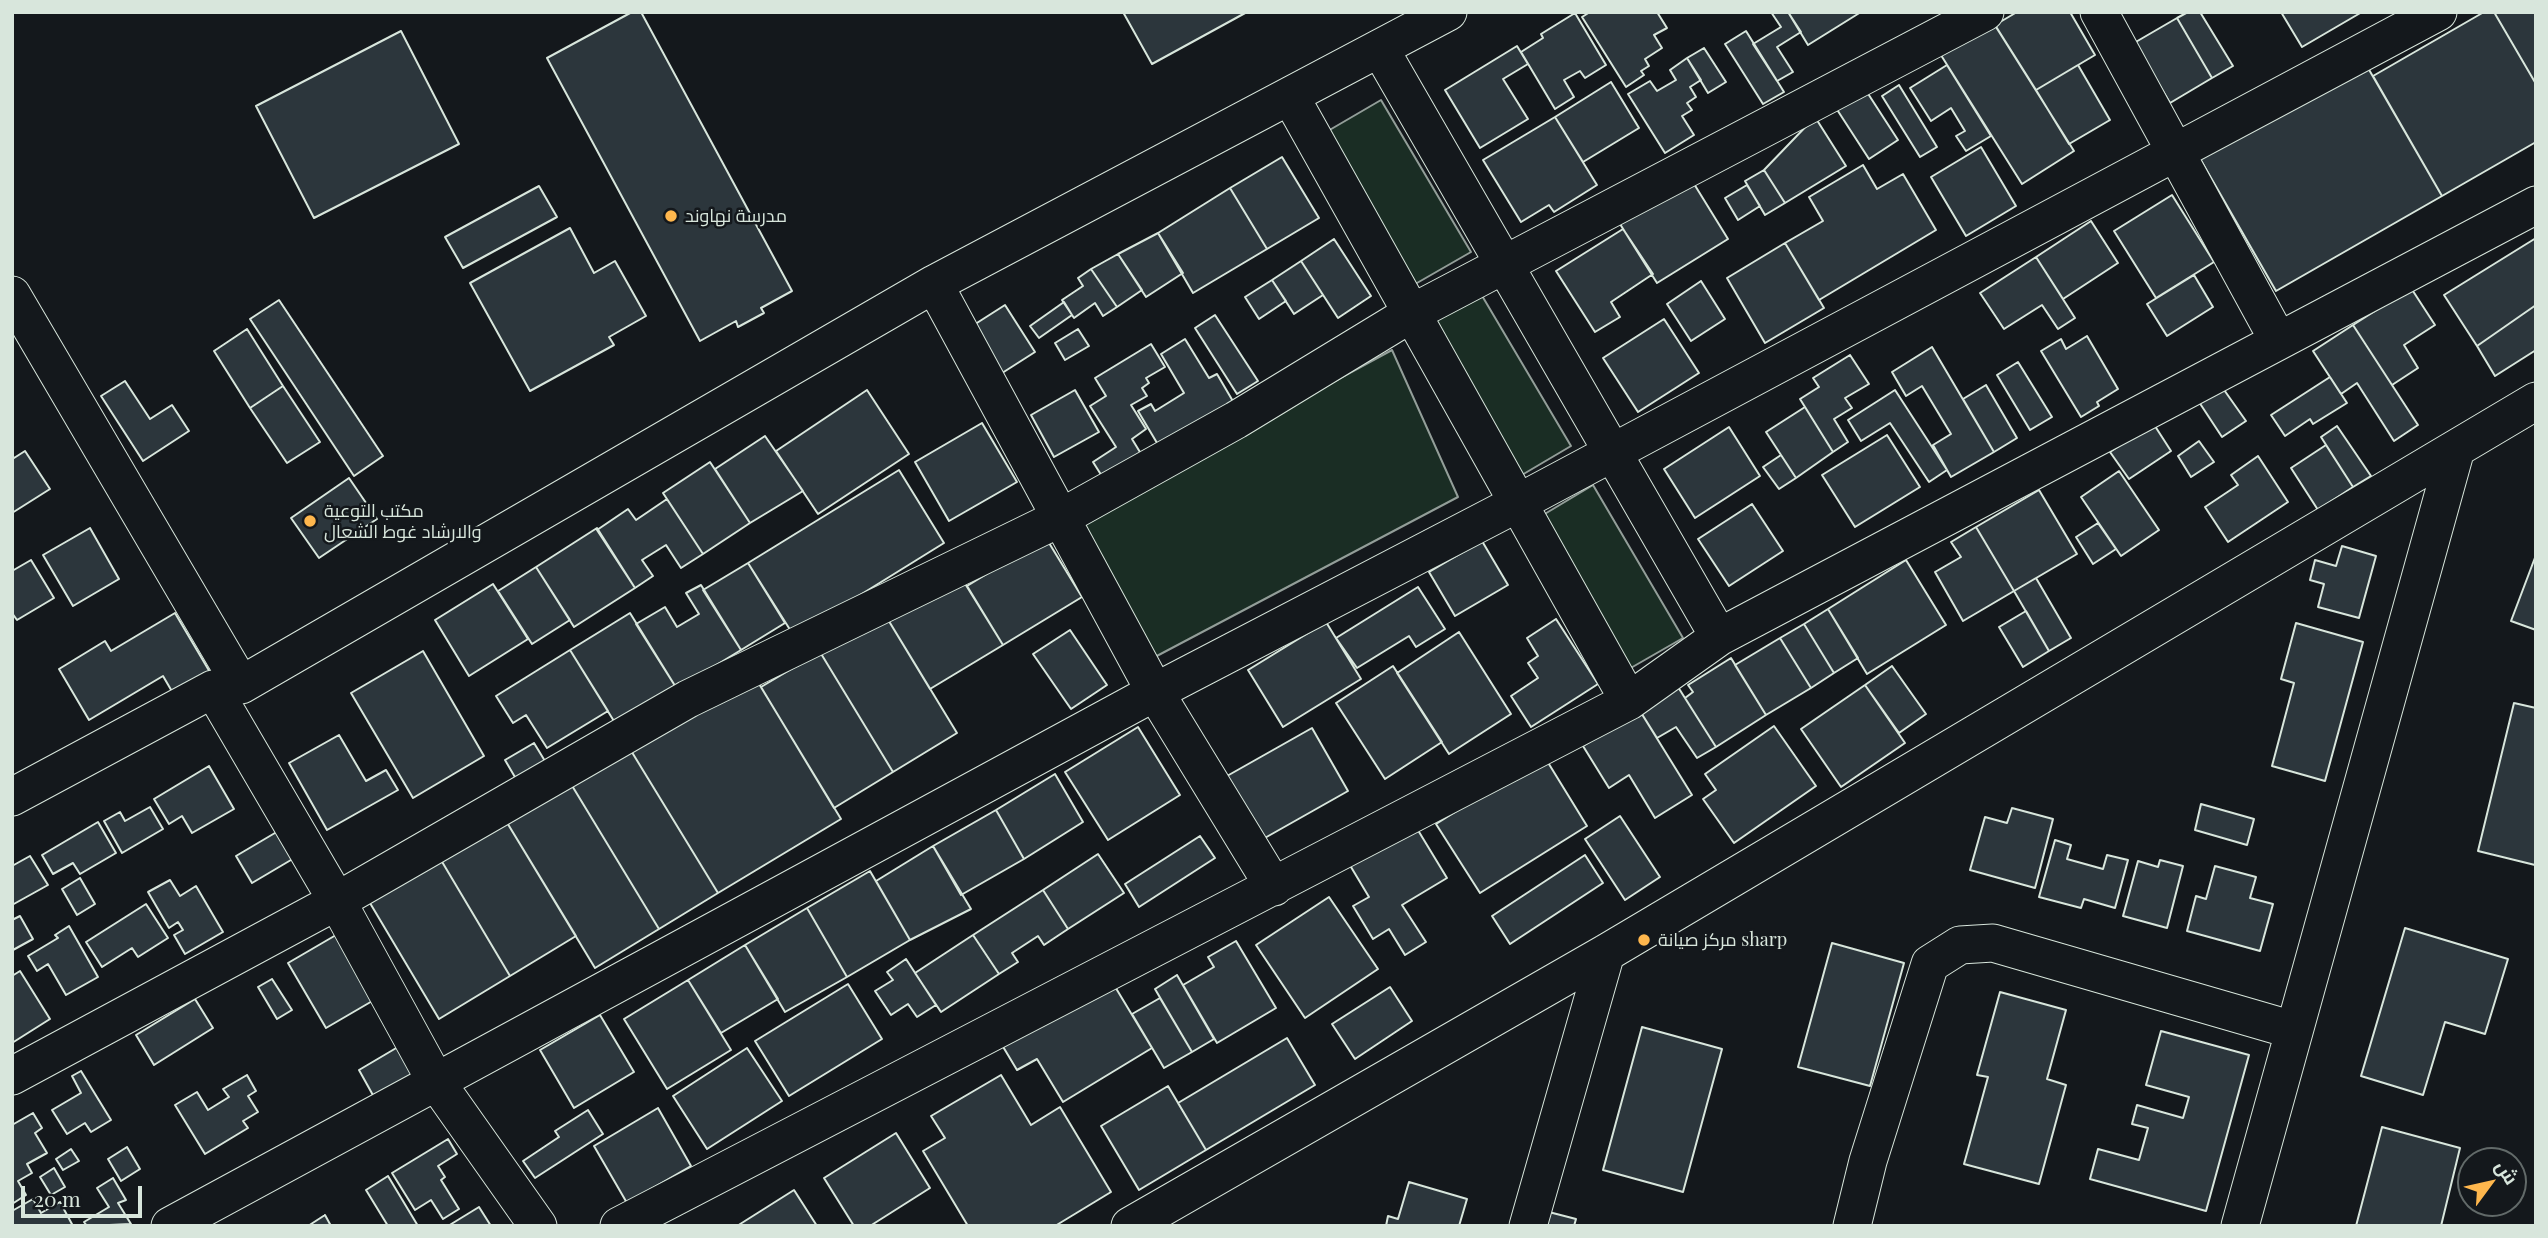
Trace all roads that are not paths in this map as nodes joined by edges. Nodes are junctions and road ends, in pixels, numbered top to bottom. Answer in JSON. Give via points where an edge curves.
{"nodes":[{"id":1,"x":1448,"y":12,"type":"edge"},
{"id":2,"x":1984,"y":12,"type":"edge"},
{"id":3,"x":2099,"y":12,"type":"edge"},
{"id":4,"x":2438,"y":12,"type":"edge"},
{"id":5,"x":1380,"y":49,"type":"junction"},
{"id":6,"x":1290,"y":96,"type":"junction"},
{"id":7,"x":2174,"y":153,"type":"junction"},
{"id":8,"x":2536,"y":205,"type":"edge"},
{"id":9,"x":1505,"y":265,"type":"junction"},
{"id":10,"x":934,"y":284,"type":"junction"},
{"id":11,"x":12,"y":295,"type":"edge"},
{"id":12,"x":1412,"y":313,"type":"junction"},
{"id":13,"x":2277,"y":340,"type":"junction"},
{"id":14,"x":2536,"y":401,"type":"edge"},
{"id":15,"x":2456,"y":449,"type":"junction"},
{"id":16,"x":1612,"y":451,"type":"junction"},
{"id":17,"x":1518,"y":503,"type":"junction"},
{"id":18,"x":1062,"y":517,"type":"junction"},
{"id":19,"x":1719,"y":637,"type":"junction"},
{"id":20,"x":227,"y":687,"type":"junction"},
{"id":21,"x":1155,"y":692,"type":"junction"},
{"id":22,"x":1629,"y":701,"type":"junction"},
{"id":23,"x":12,"y":797,"type":"edge"},
{"id":24,"x":1274,"y":887,"type":"junction"},
{"id":25,"x":337,"y":901,"type":"junction"},
{"id":26,"x":1606,"y":953,"type":"junction"},
{"id":27,"x":2293,"y":1030,"type":"junction"},
{"id":28,"x":12,"y":1076,"type":"edge"},
{"id":29,"x":435,"y":1080,"type":"junction"},
{"id":30,"x":170,"y":1226,"type":"edge"},
{"id":31,"x":538,"y":1226,"type":"edge"},
{"id":32,"x":619,"y":1226,"type":"edge"},
{"id":33,"x":1130,"y":1226,"type":"edge"},
{"id":34,"x":1528,"y":1226,"type":"edge"},
{"id":35,"x":1852,"y":1226,"type":"edge"},
{"id":36,"x":2240,"y":1226,"type":"edge"}],
"edges":[{"from":1,"to":5,"type":"street"},
{"from":2,"to":9,"type":"street"},
{"from":3,"to":7,"type":"street"},
{"from":4,"to":7,"type":"street"},
{"from":5,"to":6,"type":"street"},
{"from":5,"to":9,"type":"street"},
{"from":6,"to":10,"type":"street"},
{"from":6,"to":12,"type":"street"},
{"from":7,"to":13,"type":"street"},
{"from":7,"to":16,"type":"street"},
{"from":8,"to":13,"type":"street"},
{"from":9,"to":12,"type":"street"},
{"from":9,"to":16,"type":"street"},
{"from":10,"to":18,"type":"street"},
{"from":10,"to":20,"type":"street"},
{"from":11,"to":20,"type":"street"},
{"from":12,"to":17,"type":"street"},
{"from":12,"to":18,"type":"street","via":[[1236,420]]},
{"from":13,"to":19,"type":"street"},
{"from":14,"to":15,"type":"street"},
{"from":15,"to":26,"type":"street"},
{"from":15,"to":27,"type":"street"},
{"from":16,"to":17,"type":"street"},
{"from":16,"to":19,"type":"street"},
{"from":17,"to":21,"type":"street"},
{"from":17,"to":22,"type":"street"},
{"from":18,"to":21,"type":"street"},
{"from":18,"to":25,"type":"street","via":[[688,699]]},
{"from":19,"to":22,"type":"street"},
{"from":20,"to":23,"type":"street"},
{"from":20,"to":25,"type":"street"},
{"from":21,"to":24,"type":"street"},
{"from":21,"to":29,"type":"street"},
{"from":22,"to":24,"type":"street"},
{"from":24,"to":32,"type":"street"},
{"from":25,"to":28,"type":"street"},
{"from":25,"to":29,"type":"street"},
{"from":26,"to":33,"type":"street"},
{"from":26,"to":34,"type":"street"},
{"from":27,"to":35,"type":"street","via":[[1993,943],[1960,945],[1930,964]]},
{"from":27,"to":36,"type":"street"},
{"from":29,"to":30,"type":"street"},
{"from":29,"to":31,"type":"street"}]}
